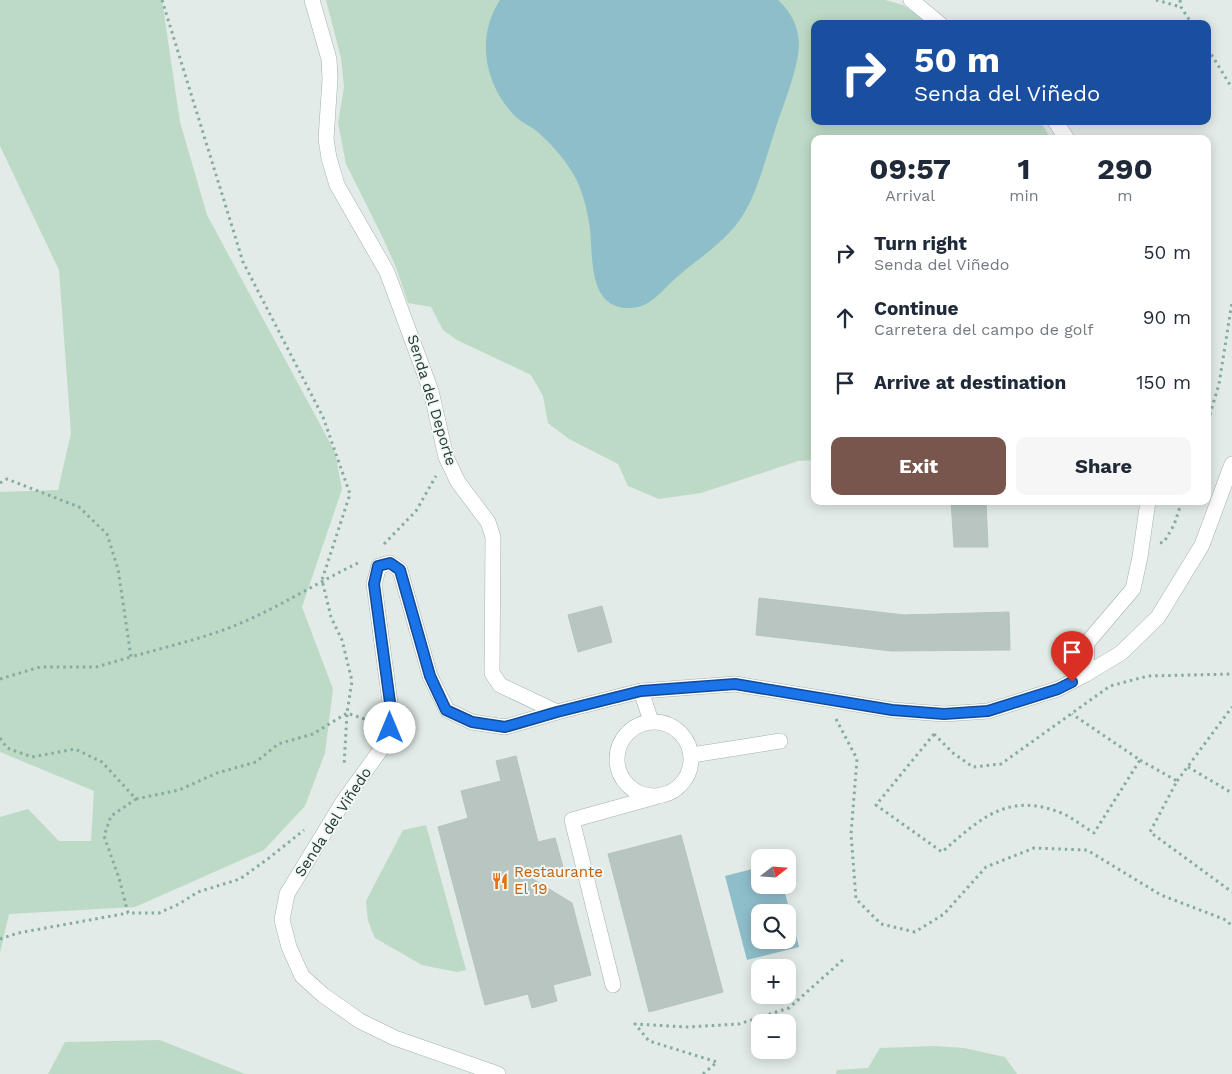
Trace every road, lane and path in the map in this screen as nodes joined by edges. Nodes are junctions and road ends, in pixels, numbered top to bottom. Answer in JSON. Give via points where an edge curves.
{"nodes":[{"id":1,"x":162,"y":0,"type":"edge"},
{"id":2,"x":312,"y":0,"type":"edge"},
{"id":3,"x":911,"y":0,"type":"edge"},
{"id":4,"x":1156,"y":0,"type":"edge"},
{"id":5,"x":1180,"y":0,"type":"edge"},
{"id":6,"x":1181,"y":7,"type":"junction"},
{"id":7,"x":935,"y":20,"type":"edge"},
{"id":8,"x":1189,"y":20,"type":"edge"},
{"id":9,"x":1211,"y":54,"type":"edge"},
{"id":10,"x":1232,"y":88,"type":"edge"},
{"id":11,"x":1232,"y":302,"type":"edge"},
{"id":12,"x":1211,"y":411,"type":"edge"},
{"id":13,"x":450,"y":464,"type":"junction"},
{"id":14,"x":1232,"y":464,"type":"edge"},
{"id":15,"x":0,"y":483,"type":"edge"},
{"id":16,"x":1147,"y":505,"type":"edge"},
{"id":17,"x":1181,"y":505,"type":"edge"},
{"id":18,"x":1142,"y":544,"type":"junction"},
{"id":19,"x":375,"y":561,"type":"junction"},
{"id":20,"x":322,"y":580,"type":"junction"},
{"id":21,"x":131,"y":657,"type":"junction"},
{"id":22,"x":1086,"y":674,"type":"junction"},
{"id":23,"x":1232,"y":674,"type":"edge"},
{"id":24,"x":0,"y":679,"type":"edge"},
{"id":25,"x":641,"y":691,"type":"junction"},
{"id":26,"x":825,"y":699,"type":"junction"},
{"id":27,"x":1232,"y":707,"type":"edge"},
{"id":28,"x":563,"y":711,"type":"junction"},
{"id":29,"x":913,"y":711,"type":"junction"},
{"id":30,"x":348,"y":713,"type":"junction"},
{"id":31,"x":1072,"y":714,"type":"junction"},
{"id":32,"x":651,"y":722,"type":"junction"},
{"id":33,"x":390,"y":728,"type":"junction"},
{"id":34,"x":934,"y":734,"type":"junction"},
{"id":35,"x":0,"y":738,"type":"edge"},
{"id":36,"x":780,"y":741,"type":"dead end"},
{"id":37,"x":692,"y":755,"type":"junction"},
{"id":38,"x":1140,"y":760,"type":"junction"},
{"id":39,"x":1188,"y":767,"type":"junction"},
{"id":40,"x":1177,"y":781,"type":"junction"},
{"id":41,"x":1232,"y":793,"type":"edge"},
{"id":42,"x":655,"y":797,"type":"junction"},
{"id":43,"x":136,"y":799,"type":"junction"},
{"id":44,"x":343,"y":802,"type":"junction"},
{"id":45,"x":308,"y":826,"type":"dead end"},
{"id":46,"x":1232,"y":892,"type":"edge"},
{"id":47,"x":128,"y":913,"type":"junction"},
{"id":48,"x":1232,"y":926,"type":"edge"},
{"id":49,"x":0,"y":939,"type":"edge"},
{"id":50,"x":845,"y":958,"type":"dead end"},
{"id":51,"x":613,"y":985,"type":"dead end"},
{"id":52,"x":498,"y":1074,"type":"edge"},
{"id":53,"x":704,"y":1074,"type":"edge"}],
"edges":[{"from":1,"to":20,"type":"path","via":[[243,262],[323,417],[350,494]]},
{"from":2,"to":13,"type":"street","name":"Senda del Deporte","via":[[329,59],[326,139],[337,185],[387,272],[431,391]]},
{"from":3,"to":7,"type":"street"},
{"from":4,"to":6,"type":"path"},
{"from":5,"to":6,"type":"path"},
{"from":6,"to":8,"type":"path"},
{"from":9,"to":10,"type":"path"},
{"from":11,"to":12,"type":"path","via":[[1219,384]]},
{"from":13,"to":19,"type":"path","via":[[436,475],[416,511]]},
{"from":13,"to":28,"type":"street","name":"Senda del Deporte","via":[[458,482],[488,522],[493,537],[492,674],[500,685]]},
{"from":14,"to":22,"type":"street","via":[[1202,545],[1158,617],[1121,653]]},
{"from":15,"to":21,"type":"path","via":[[7,480],[79,506],[107,534],[118,569]]},
{"from":16,"to":18,"type":"street"},
{"from":17,"to":18,"type":"path","via":[[1164,542]]},
{"from":18,"to":22,"type":"street","via":[[1132,589],[1088,643]]},
{"from":19,"to":20,"type":"path"},
{"from":19,"to":28,"type":"street","via":[[390,563],[400,570],[430,676],[446,710],[472,722],[505,727]]},
{"from":19,"to":33,"type":"street","name":"Senda del Viñedo","via":[[374,584],[391,710]]},
{"from":20,"to":21,"type":"path","via":[[233,626]]},
{"from":20,"to":30,"type":"path","via":[[330,617],[342,640],[352,681]]},
{"from":21,"to":24,"type":"path","via":[[96,667],[40,667]]},
{"from":22,"to":29,"type":"street","via":[[1058,689],[988,711],[944,714]]},
{"from":23,"to":31,"type":"path","via":[[1148,676],[1110,686]]},
{"from":25,"to":26,"type":"street","via":[[735,684]]},
{"from":25,"to":28,"type":"street"},
{"from":25,"to":32,"type":"street"},
{"from":26,"to":29,"type":"street"},
{"from":26,"to":48,"type":"path","via":[[858,759],[851,834],[856,899],[881,924],[915,932],[944,914],[986,867],[1034,848],[1087,850],[1161,895],[1226,920]]},
{"from":27,"to":39,"type":"path"},
{"from":29,"to":34,"type":"path"},
{"from":30,"to":33,"type":"path"},
{"from":30,"to":43,"type":"path","via":[[313,734],[278,744],[256,762],[217,772],[179,790]]},
{"from":30,"to":44,"type":"path"},
{"from":31,"to":34,"type":"path","via":[[1001,764],[973,767]]},
{"from":31,"to":38,"type":"path"},
{"from":32,"to":37,"type":"street","via":[[673,726],[689,744]]},
{"from":32,"to":42,"type":"street","via":[[628,732],[620,742],[617,755],[622,779],[637,792]]},
{"from":33,"to":44,"type":"street","name":"Senda del Viñedo","via":[[387,741]]},
{"from":34,"to":38,"type":"path","via":[[876,806],[942,852],[998,809],[1029,804],[1064,815],[1094,833]]},
{"from":35,"to":43,"type":"path","via":[[7,748],[32,757],[75,749],[102,762]]},
{"from":36,"to":37,"type":"street"},
{"from":37,"to":42,"type":"street","via":[[686,779],[667,795]]},
{"from":38,"to":40,"type":"path"},
{"from":39,"to":40,"type":"path"},
{"from":39,"to":41,"type":"path"},
{"from":40,"to":46,"type":"path","via":[[1150,832]]},
{"from":42,"to":51,"type":"street","via":[[572,820]]},
{"from":43,"to":47,"type":"path","via":[[111,816],[104,836]]},
{"from":44,"to":52,"type":"street","name":"Senda del Viñedo","via":[[287,894],[282,920],[302,976],[360,1021],[395,1038]]},
{"from":45,"to":47,"type":"path","via":[[240,879],[198,892],[159,913]]},
{"from":47,"to":49,"type":"path"},
{"from":50,"to":53,"type":"path","via":[[789,1008],[739,1024],[688,1027],[635,1024],[649,1041],[717,1062]]}]}
